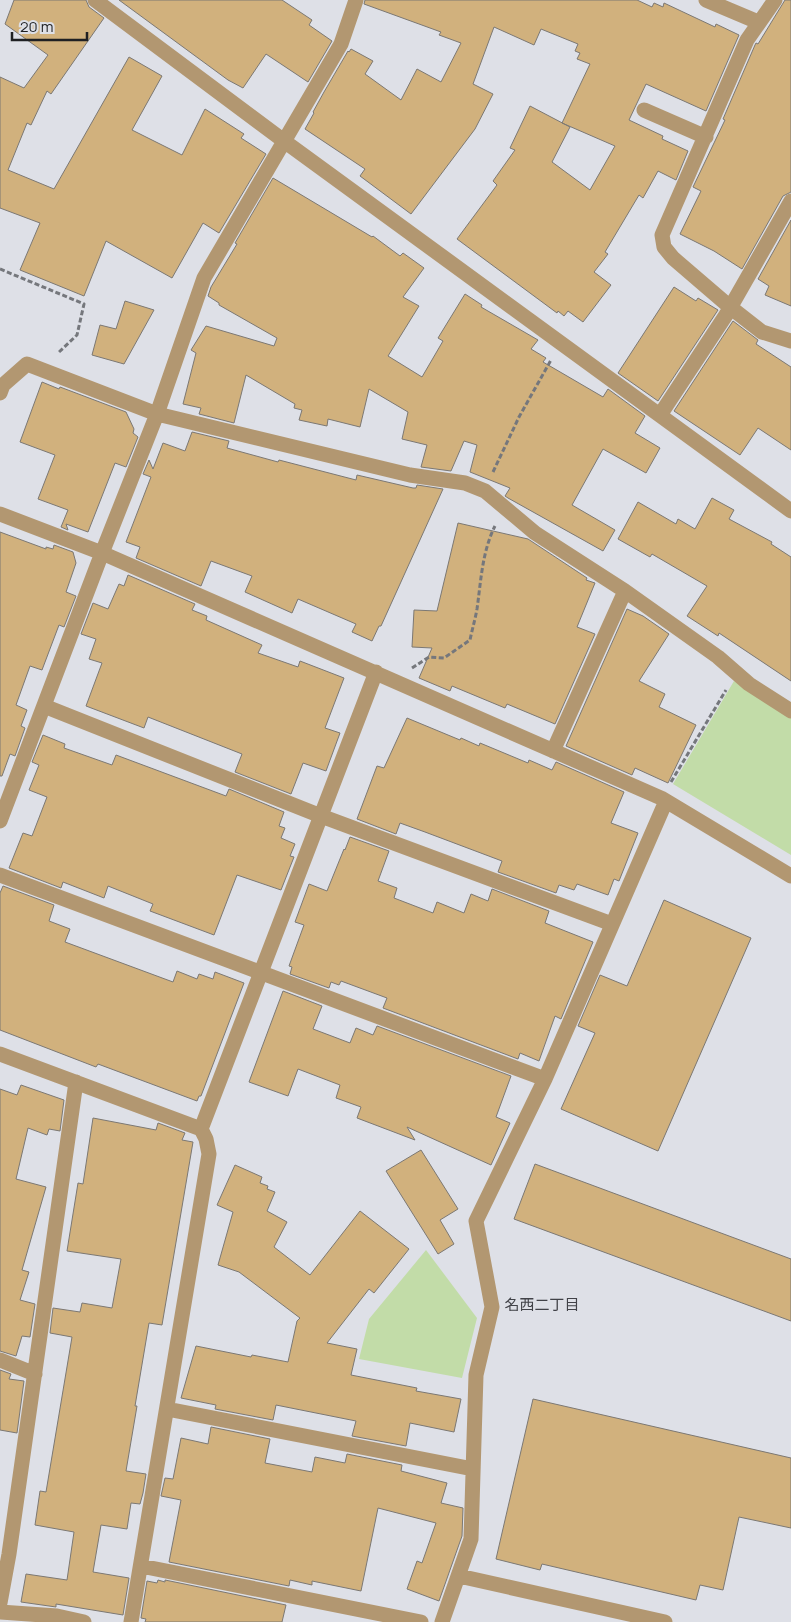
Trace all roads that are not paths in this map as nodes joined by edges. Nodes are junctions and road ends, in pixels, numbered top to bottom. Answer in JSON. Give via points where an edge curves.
{"nodes":[{"id":1,"x":95,"y":0,"type":"edge"},
{"id":2,"x":356,"y":0,"type":"edge"},
{"id":3,"x":706,"y":0,"type":"edge"},
{"id":4,"x":775,"y":0,"type":"edge"},
{"id":5,"x":758,"y":22,"type":"junction"},
{"id":6,"x":644,"y":110,"type":"dead end"},
{"id":7,"x":706,"y":137,"type":"junction"},
{"id":8,"x":284,"y":141,"type":"junction"},
{"id":9,"x":791,"y":201,"type":"edge"},
{"id":10,"x":730,"y":307,"type":"junction"},
{"id":11,"x":791,"y":341,"type":"edge"},
{"id":12,"x":0,"y":393,"type":"edge"},
{"id":13,"x":156,"y":414,"type":"junction"},
{"id":14,"x":660,"y":415,"type":"junction"},
{"id":15,"x":791,"y":511,"type":"edge"},
{"id":16,"x":0,"y":514,"type":"edge"},
{"id":17,"x":102,"y":553,"type":"junction"},
{"id":18,"x":625,"y":592,"type":"junction"},
{"id":19,"x":376,"y":672,"type":"junction"},
{"id":20,"x":44,"y":706,"type":"junction"},
{"id":21,"x":791,"y":711,"type":"edge"},
{"id":22,"x":553,"y":751,"type":"junction"},
{"id":23,"x":664,"y":799,"type":"junction"},
{"id":24,"x":321,"y":816,"type":"junction"},
{"id":25,"x":0,"y":821,"type":"edge"},
{"id":26,"x":0,"y":875,"type":"edge"},
{"id":27,"x":791,"y":876,"type":"edge"},
{"id":28,"x":612,"y":924,"type":"junction"},
{"id":29,"x":260,"y":973,"type":"junction"},
{"id":30,"x":0,"y":1054,"type":"edge"},
{"id":31,"x":545,"y":1080,"type":"junction"},
{"id":32,"x":76,"y":1082,"type":"junction"},
{"id":33,"x":201,"y":1129,"type":"junction"},
{"id":34,"x":0,"y":1360,"type":"edge"},
{"id":35,"x":35,"y":1374,"type":"junction"},
{"id":36,"x":167,"y":1409,"type":"junction"},
{"id":37,"x":473,"y":1469,"type":"junction"},
{"id":38,"x":5,"y":1553,"type":"edge"},
{"id":39,"x":141,"y":1566,"type":"junction"},
{"id":40,"x":459,"y":1576,"type":"junction"},
{"id":41,"x":0,"y":1604,"type":"edge"},
{"id":42,"x":0,"y":1612,"type":"edge"},
{"id":43,"x":84,"y":1622,"type":"edge"},
{"id":44,"x":131,"y":1622,"type":"edge"},
{"id":45,"x":421,"y":1622,"type":"edge"},
{"id":46,"x":442,"y":1622,"type":"edge"},
{"id":47,"x":665,"y":1622,"type":"edge"}],
"edges":[{"from":1,"to":8,"type":"street"},
{"from":2,"to":8,"type":"street","via":[[341,44]]},
{"from":3,"to":5,"type":"street"},
{"from":4,"to":5,"type":"street"},
{"from":5,"to":7,"type":"street","via":[[747,40]]},
{"from":6,"to":7,"type":"street"},
{"from":7,"to":10,"type":"street","via":[[662,235],[664,247],[673,258]]},
{"from":8,"to":13,"type":"street","via":[[204,278]]},
{"from":8,"to":14,"type":"street"},
{"from":9,"to":10,"type":"street"},
{"from":10,"to":11,"type":"street","via":[[762,332]]},
{"from":10,"to":14,"type":"street"},
{"from":12,"to":13,"type":"street","via":[[3,386],[27,364]]},
{"from":13,"to":17,"type":"street"},
{"from":13,"to":18,"type":"street","via":[[410,476],[465,483],[485,491],[535,533]]},
{"from":14,"to":15,"type":"street"},
{"from":16,"to":17,"type":"street"},
{"from":17,"to":19,"type":"street"},
{"from":17,"to":20,"type":"street"},
{"from":18,"to":21,"type":"street","via":[[718,657],[749,684]]},
{"from":18,"to":22,"type":"street"},
{"from":19,"to":22,"type":"street"},
{"from":19,"to":24,"type":"street"},
{"from":20,"to":24,"type":"street"},
{"from":20,"to":25,"type":"street"},
{"from":22,"to":23,"type":"street"},
{"from":23,"to":27,"type":"street"},
{"from":23,"to":28,"type":"street"},
{"from":24,"to":28,"type":"street"},
{"from":24,"to":29,"type":"street"},
{"from":26,"to":29,"type":"street"},
{"from":28,"to":31,"type":"street"},
{"from":29,"to":31,"type":"street"},
{"from":29,"to":33,"type":"street"},
{"from":30,"to":32,"type":"street"},
{"from":31,"to":37,"type":"street","via":[[476,1222],[492,1307],[476,1375]]},
{"from":32,"to":33,"type":"street"},
{"from":32,"to":35,"type":"street"},
{"from":33,"to":36,"type":"street","via":[[209,1154]]},
{"from":34,"to":35,"type":"street"},
{"from":35,"to":38,"type":"street"},
{"from":36,"to":37,"type":"street"},
{"from":36,"to":39,"type":"street"},
{"from":37,"to":40,"type":"street","via":[[471,1540]]},
{"from":38,"to":41,"type":"street"},
{"from":39,"to":44,"type":"street"},
{"from":39,"to":45,"type":"street"},
{"from":40,"to":46,"type":"street"},
{"from":40,"to":47,"type":"street"},
{"from":42,"to":43,"type":"street","via":[[57,1616]]}]}
